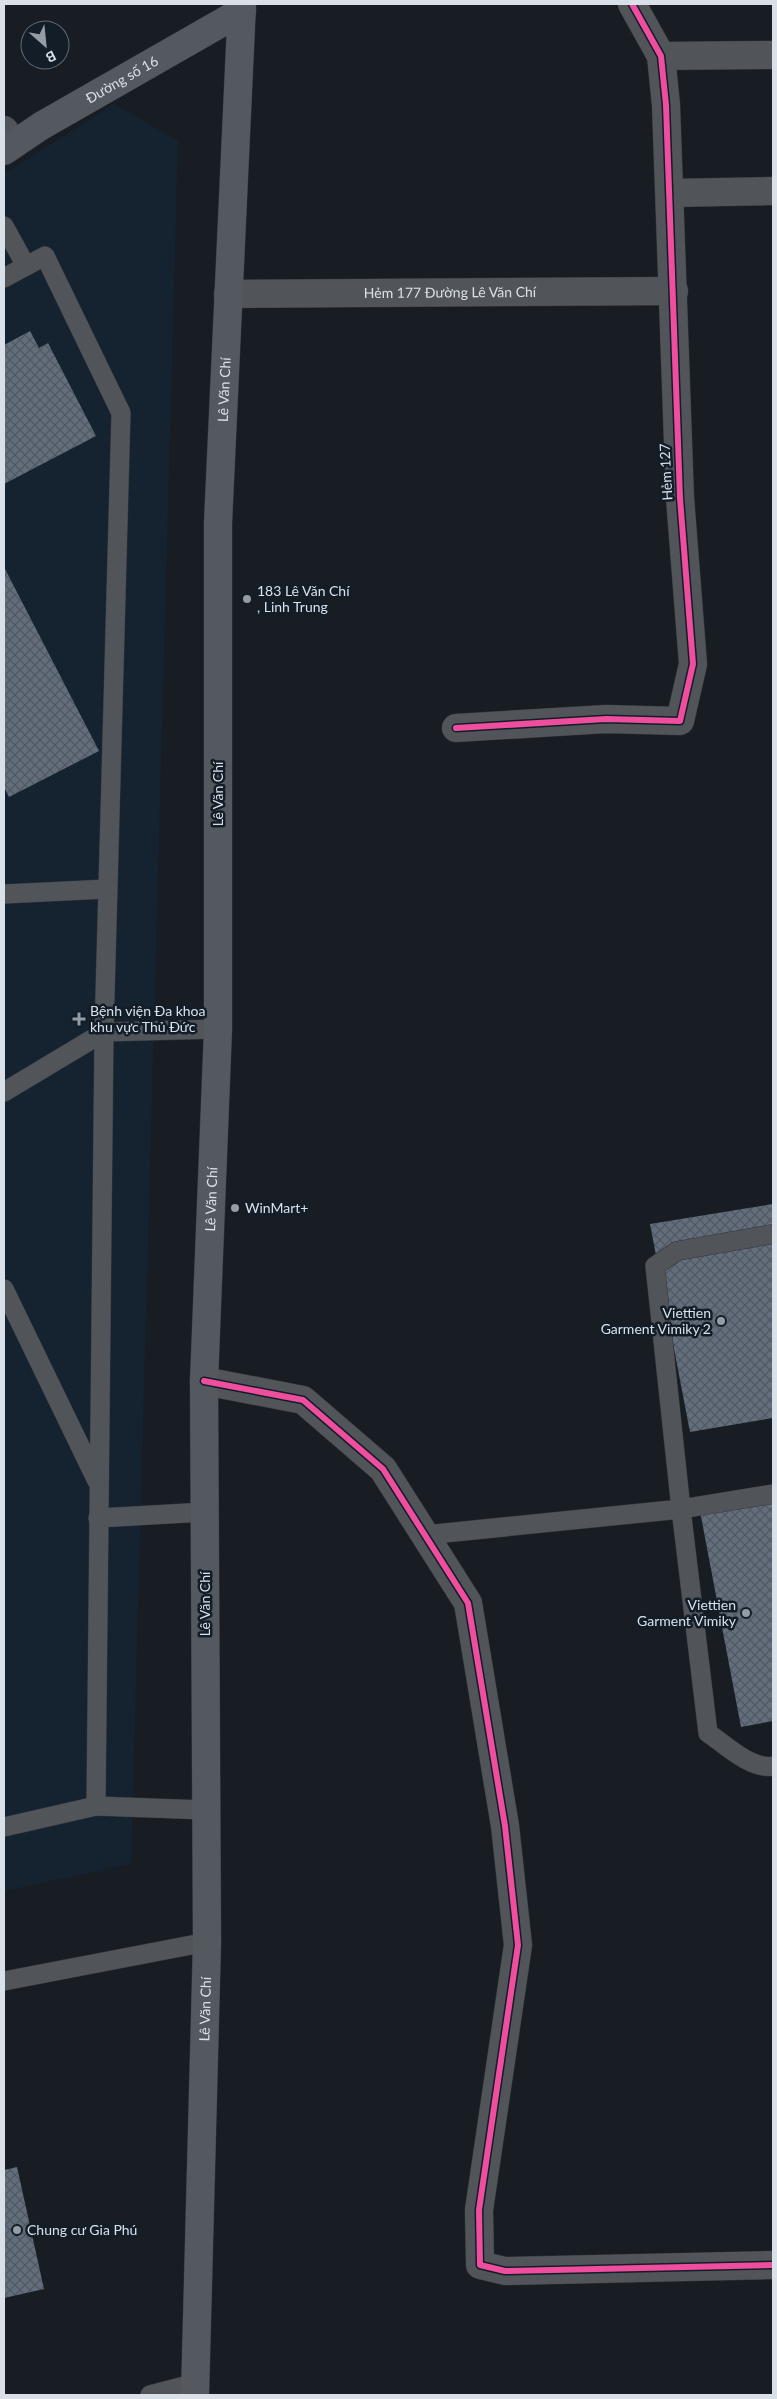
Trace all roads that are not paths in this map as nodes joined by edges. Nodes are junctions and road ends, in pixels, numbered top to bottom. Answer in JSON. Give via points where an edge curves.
{"nodes":[{"id":1,"x":632,"y":4,"type":"edge"},
{"id":2,"x":242,"y":7,"type":"edge"},
{"id":3,"x":773,"y":55,"type":"edge"},
{"id":4,"x":661,"y":56,"type":"junction"},
{"id":5,"x":7,"y":142,"type":"edge"},
{"id":6,"x":773,"y":191,"type":"edge"},
{"id":7,"x":670,"y":193,"type":"junction"},
{"id":8,"x":4,"y":226,"type":"edge"},
{"id":9,"x":26,"y":266,"type":"junction"},
{"id":10,"x":4,"y":278,"type":"edge"},
{"id":11,"x":674,"y":290,"type":"junction"},
{"id":12,"x":228,"y":294,"type":"junction"},
{"id":13,"x":456,"y":728,"type":"dead end"},
{"id":14,"x":107,"y":889,"type":"junction"},
{"id":15,"x":4,"y":894,"type":"edge"},
{"id":16,"x":218,"y":1029,"type":"junction"},
{"id":17,"x":104,"y":1032,"type":"junction"},
{"id":18,"x":4,"y":1092,"type":"edge"},
{"id":19,"x":773,"y":1234,"type":"edge"},
{"id":20,"x":4,"y":1289,"type":"edge"},
{"id":21,"x":204,"y":1380,"type":"junction"},
{"id":22,"x":99,"y":1484,"type":"junction"},
{"id":23,"x":773,"y":1494,"type":"edge"},
{"id":24,"x":681,"y":1509,"type":"junction"},
{"id":25,"x":205,"y":1512,"type":"junction"},
{"id":26,"x":98,"y":1518,"type":"junction"},
{"id":27,"x":425,"y":1535,"type":"junction"},
{"id":28,"x":773,"y":1766,"type":"edge"},
{"id":29,"x":96,"y":1806,"type":"junction"},
{"id":30,"x":206,"y":1810,"type":"junction"},
{"id":31,"x":4,"y":1827,"type":"edge"},
{"id":32,"x":207,"y":1942,"type":"junction"},
{"id":33,"x":4,"y":1981,"type":"edge"},
{"id":34,"x":773,"y":2266,"type":"edge"},
{"id":35,"x":195,"y":2389,"type":"edge"},
{"id":36,"x":150,"y":2395,"type":"edge"}],
"edges":[{"from":1,"to":4,"type":"street","name":"Hẻm 127"},
{"from":2,"to":5,"type":"main road","name":"Đường số 16","via":[[41,126]]},
{"from":2,"to":12,"type":"main road","name":"Lê Văn Chí"},
{"from":3,"to":4,"type":"street"},
{"from":4,"to":7,"type":"street","name":"Hẻm 127"},
{"from":6,"to":7,"type":"street"},
{"from":7,"to":11,"type":"street","name":"Hẻm 127"},
{"from":8,"to":9,"type":"lane"},
{"from":9,"to":10,"type":"lane"},
{"from":9,"to":14,"type":"lane","via":[[45,256],[121,413]]},
{"from":11,"to":12,"type":"street","name":"Hẻm 177 Đường Lê Văn Chí"},
{"from":11,"to":13,"type":"street","name":"Hẻm 127","via":[[679,489],[693,664],[680,721],[606,719]]},
{"from":12,"to":16,"type":"main road","name":"Lê Văn Chí","via":[[218,523]]},
{"from":14,"to":15,"type":"lane"},
{"from":14,"to":17,"type":"lane"},
{"from":16,"to":17,"type":"lane"},
{"from":16,"to":21,"type":"main road","name":"Lê Văn Chí"},
{"from":17,"to":18,"type":"lane"},
{"from":17,"to":22,"type":"lane"},
{"from":19,"to":24,"type":"lane","via":[[677,1251],[655,1266]]},
{"from":20,"to":22,"type":"lane"},
{"from":21,"to":25,"type":"main road","name":"Lê Văn Chí"},
{"from":21,"to":27,"type":"street","via":[[303,1400],[383,1469]]},
{"from":22,"to":26,"type":"lane"},
{"from":23,"to":24,"type":"lane"},
{"from":24,"to":27,"type":"lane"},
{"from":24,"to":28,"type":"lane","via":[[708,1733],[742,1757],[764,1768]]},
{"from":25,"to":26,"type":"lane"},
{"from":25,"to":30,"type":"main road","name":"Lê Văn Chí"},
{"from":26,"to":29,"type":"lane"},
{"from":27,"to":34,"type":"street","via":[[468,1603],[505,1826],[518,1945],[479,2210],[480,2265],[505,2270]]},
{"from":29,"to":30,"type":"lane"},
{"from":29,"to":31,"type":"lane"},
{"from":30,"to":32,"type":"main road","name":"Lê Văn Chí"},
{"from":32,"to":33,"type":"lane"},
{"from":32,"to":35,"type":"main road","name":"Lê Văn Chí"},
{"from":35,"to":36,"type":"lane"}]}
